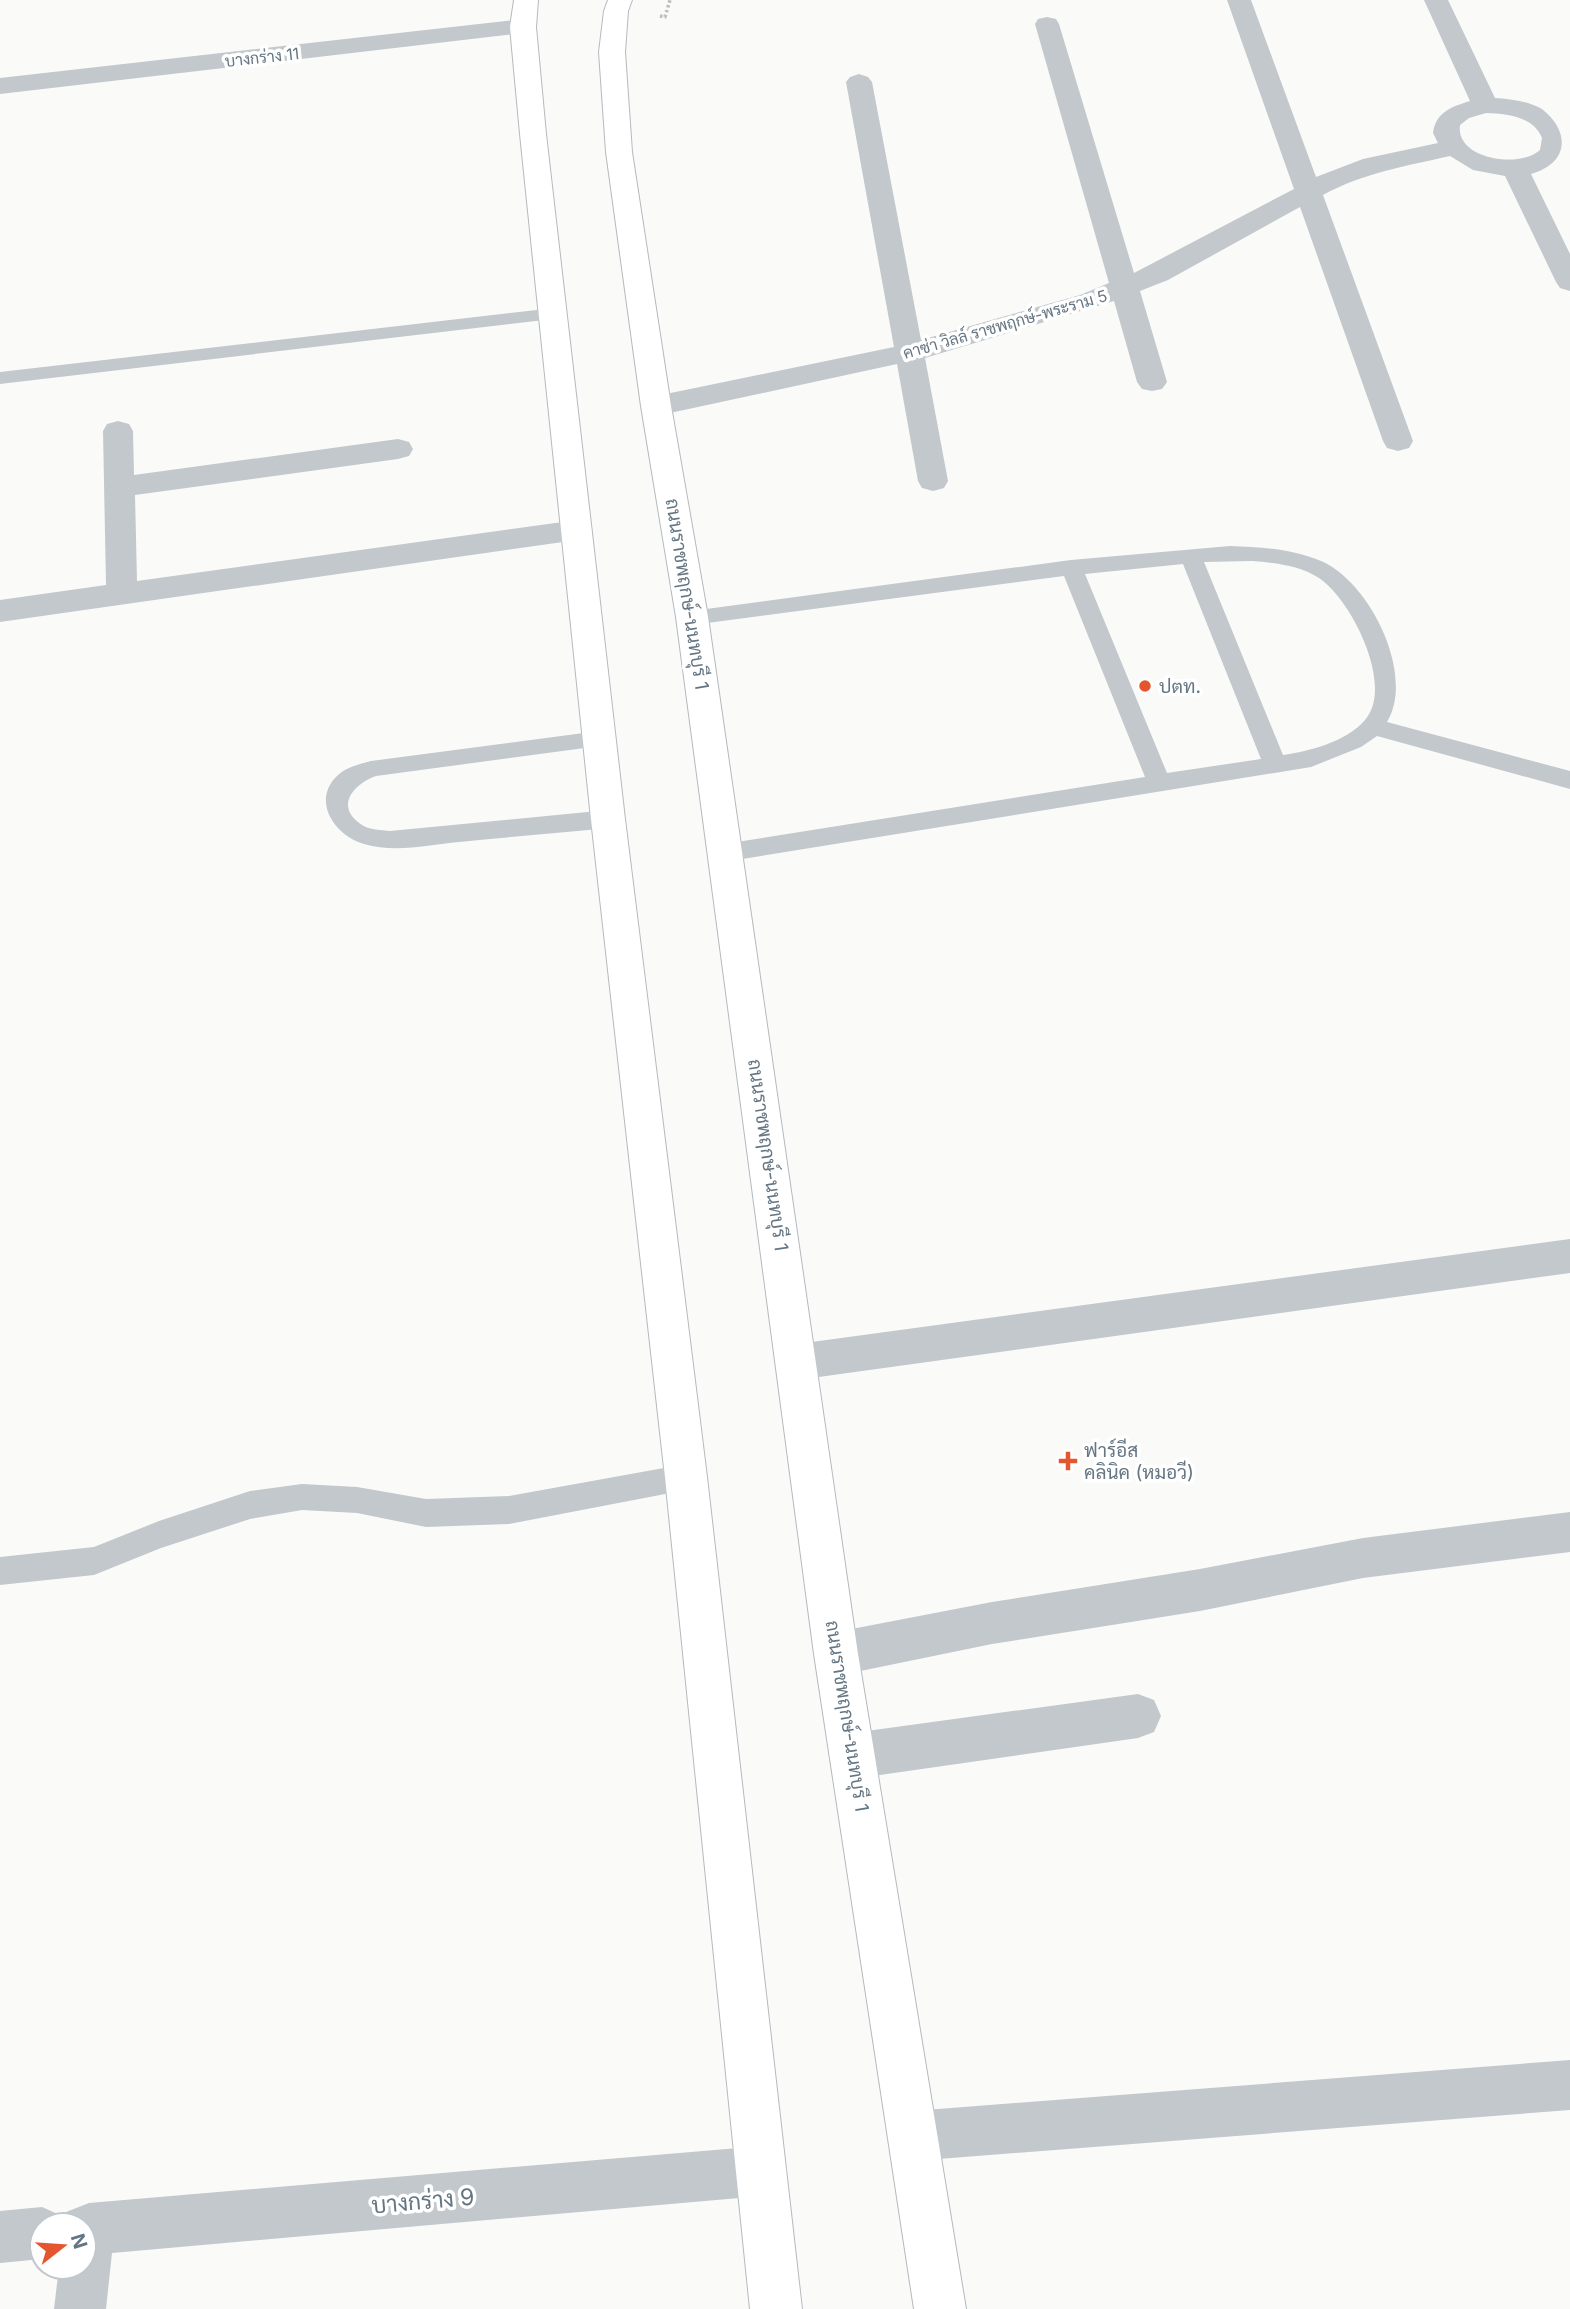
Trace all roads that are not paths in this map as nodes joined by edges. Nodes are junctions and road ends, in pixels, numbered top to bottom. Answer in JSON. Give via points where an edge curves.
{"nodes":[{"id":1,"x":620,"y":0,"type":"edge"},
{"id":2,"x":1239,"y":0,"type":"edge"},
{"id":3,"x":1436,"y":0,"type":"edge"},
{"id":4,"x":525,"y":13,"type":"edge"},
{"id":5,"x":1047,"y":24,"type":"dead end"},
{"id":6,"x":859,"y":82,"type":"dead end"},
{"id":7,"x":0,"y":86,"type":"edge"},
{"id":8,"x":1485,"y":105,"type":"junction"},
{"id":9,"x":1559,"y":122,"type":"edge"},
{"id":10,"x":1452,"y":148,"type":"junction"},
{"id":11,"x":1515,"y":169,"type":"junction"},
{"id":12,"x":1308,"y":191,"type":"junction"},
{"id":13,"x":1570,"y":282,"type":"edge"},
{"id":14,"x":1124,"y":288,"type":"junction"},
{"id":15,"x":554,"y":314,"type":"junction"},
{"id":16,"x":908,"y":353,"type":"junction"},
{"id":17,"x":0,"y":378,"type":"edge"},
{"id":18,"x":1152,"y":382,"type":"dead end"},
{"id":19,"x":656,"y":406,"type":"junction"},
{"id":20,"x":118,"y":430,"type":"dead end"},
{"id":21,"x":1398,"y":441,"type":"dead end"},
{"id":22,"x":398,"y":449,"type":"dead end"},
{"id":23,"x":933,"y":481,"type":"dead end"},
{"id":24,"x":119,"y":487,"type":"junction"},
{"id":25,"x":577,"y":530,"type":"junction"},
{"id":26,"x":1191,"y":556,"type":"junction"},
{"id":27,"x":1071,"y":567,"type":"junction"},
{"id":28,"x":122,"y":594,"type":"junction"},
{"id":29,"x":0,"y":611,"type":"edge"},
{"id":30,"x":692,"y":617,"type":"junction"},
{"id":31,"x":1375,"y":727,"type":"junction"},
{"id":32,"x":599,"y":739,"type":"junction"},
{"id":33,"x":1275,"y":765,"type":"junction"},
{"id":34,"x":1570,"y":780,"type":"edge"},
{"id":35,"x":1159,"y":783,"type":"junction"},
{"id":36,"x":608,"y":819,"type":"junction"},
{"id":37,"x":724,"y":853,"type":"junction"},
{"id":38,"x":1570,"y":1256,"type":"edge"},
{"id":39,"x":797,"y":1362,"type":"junction"},
{"id":40,"x":686,"y":1477,"type":"junction"},
{"id":41,"x":1570,"y":1532,"type":"edge"},
{"id":42,"x":0,"y":1571,"type":"edge"},
{"id":43,"x":836,"y":1654,"type":"junction"},
{"id":44,"x":1138,"y":1716,"type":"dead end"},
{"id":45,"x":852,"y":1756,"type":"junction"},
{"id":46,"x":1570,"y":2085,"type":"edge"},
{"id":47,"x":914,"y":2136,"type":"junction"},
{"id":48,"x":762,"y":2171,"type":"junction"},
{"id":49,"x":98,"y":2229,"type":"edge"},
{"id":50,"x":28,"y":2235,"type":"edge"},
{"id":51,"x":0,"y":2237,"type":"edge"},
{"id":52,"x":77,"y":2281,"type":"edge"},
{"id":53,"x":80,"y":2309,"type":"edge"},
{"id":54,"x":776,"y":2309,"type":"edge"},
{"id":55,"x":940,"y":2309,"type":"edge"}],
"edges":[{"from":1,"to":19,"type":"main road","name":"ถนนราชพฤกษ์-นนทบุรี 1","via":[[612,52],[618,152]]},
{"from":2,"to":12,"type":"street"},
{"from":3,"to":8,"type":"street"},
{"from":4,"to":7,"type":"street","name":"บางกร่าง 11"},
{"from":4,"to":15,"type":"main road"},
{"from":5,"to":14,"type":"street"},
{"from":6,"to":16,"type":"street"},
{"from":8,"to":9,"type":"street"},
{"from":8,"to":10,"type":"street","via":[[1453,115],[1445,136]]},
{"from":9,"to":11,"type":"street","via":[[1556,149],[1549,159]]},
{"from":10,"to":11,"type":"street","via":[[1490,167]]},
{"from":10,"to":12,"type":"street","name":"คาซ่า วิลล์ ราชพฤกษ์-พระราม 5","via":[[1372,165]]},
{"from":11,"to":13,"type":"street"},
{"from":12,"to":14,"type":"street","name":"คาซ่า วิลล์ ราชพฤกษ์-พระราม 5"},
{"from":12,"to":21,"type":"street"},
{"from":14,"to":16,"type":"street","name":"คาซ่า วิลล์ ราชพฤกษ์-พระราม 5"},
{"from":14,"to":18,"type":"street"},
{"from":15,"to":17,"type":"lane"},
{"from":15,"to":25,"type":"main road"},
{"from":16,"to":19,"type":"street","name":"คาซ่า วิลล์ ราชพฤกษ์-พระราม 5"},
{"from":16,"to":23,"type":"street"},
{"from":19,"to":30,"type":"main road","name":"ถนนราชพฤกษ์-นนทบุรี 1"},
{"from":20,"to":24,"type":"street"},
{"from":22,"to":24,"type":"street"},
{"from":24,"to":28,"type":"street"},
{"from":25,"to":28,"type":"street"},
{"from":25,"to":32,"type":"main road"},
{"from":26,"to":27,"type":"lane"},
{"from":26,"to":31,"type":"lane","via":[[1278,558],[1314,566],[1340,584],[1364,618],[1384,667],[1386,704]]},
{"from":26,"to":33,"type":"lane"},
{"from":27,"to":30,"type":"lane"},
{"from":27,"to":35,"type":"lane"},
{"from":28,"to":29,"type":"street"},
{"from":30,"to":37,"type":"main road","name":"ถนนราชพฤกษ์-นนทบุรี 1"},
{"from":31,"to":33,"type":"lane","via":[[1311,759]]},
{"from":31,"to":34,"type":"lane"},
{"from":32,"to":36,"type":"main road"},
{"from":32,"to":36,"type":"lane","via":[[382,766],[342,785],[337,800],[348,828],[390,840]]},
{"from":33,"to":35,"type":"lane"},
{"from":35,"to":37,"type":"lane"},
{"from":36,"to":40,"type":"main road"},
{"from":37,"to":39,"type":"main road","name":"ถนนราชพฤกษ์-นนทบุรี 1"},
{"from":38,"to":39,"type":"street"},
{"from":39,"to":43,"type":"main road","name":"ถนนราชพฤกษ์-นนทบุรี 1"},
{"from":40,"to":42,"type":"lane","via":[[509,1510],[426,1513],[358,1500],[302,1497],[250,1506],[94,1561]]},
{"from":40,"to":48,"type":"main road"},
{"from":41,"to":43,"type":"street","via":[[1363,1558]]},
{"from":43,"to":45,"type":"main road","name":"ถนนราชพฤกษ์-นนทบุรี 1"},
{"from":44,"to":45,"type":"street"},
{"from":45,"to":47,"type":"main road","name":"ถนนราชพฤกษ์-นนทบุรี 1"},
{"from":46,"to":47,"type":"street"},
{"from":47,"to":55,"type":"main road","name":"ถนนราชพฤกษ์-นนทบุรี 1"},
{"from":48,"to":49,"type":"street","name":"บางกร่าง 9"},
{"from":48,"to":54,"type":"main road"},
{"from":50,"to":51,"type":"street","name":"บางกร่าง 9"},
{"from":52,"to":53,"type":"street"}]}
